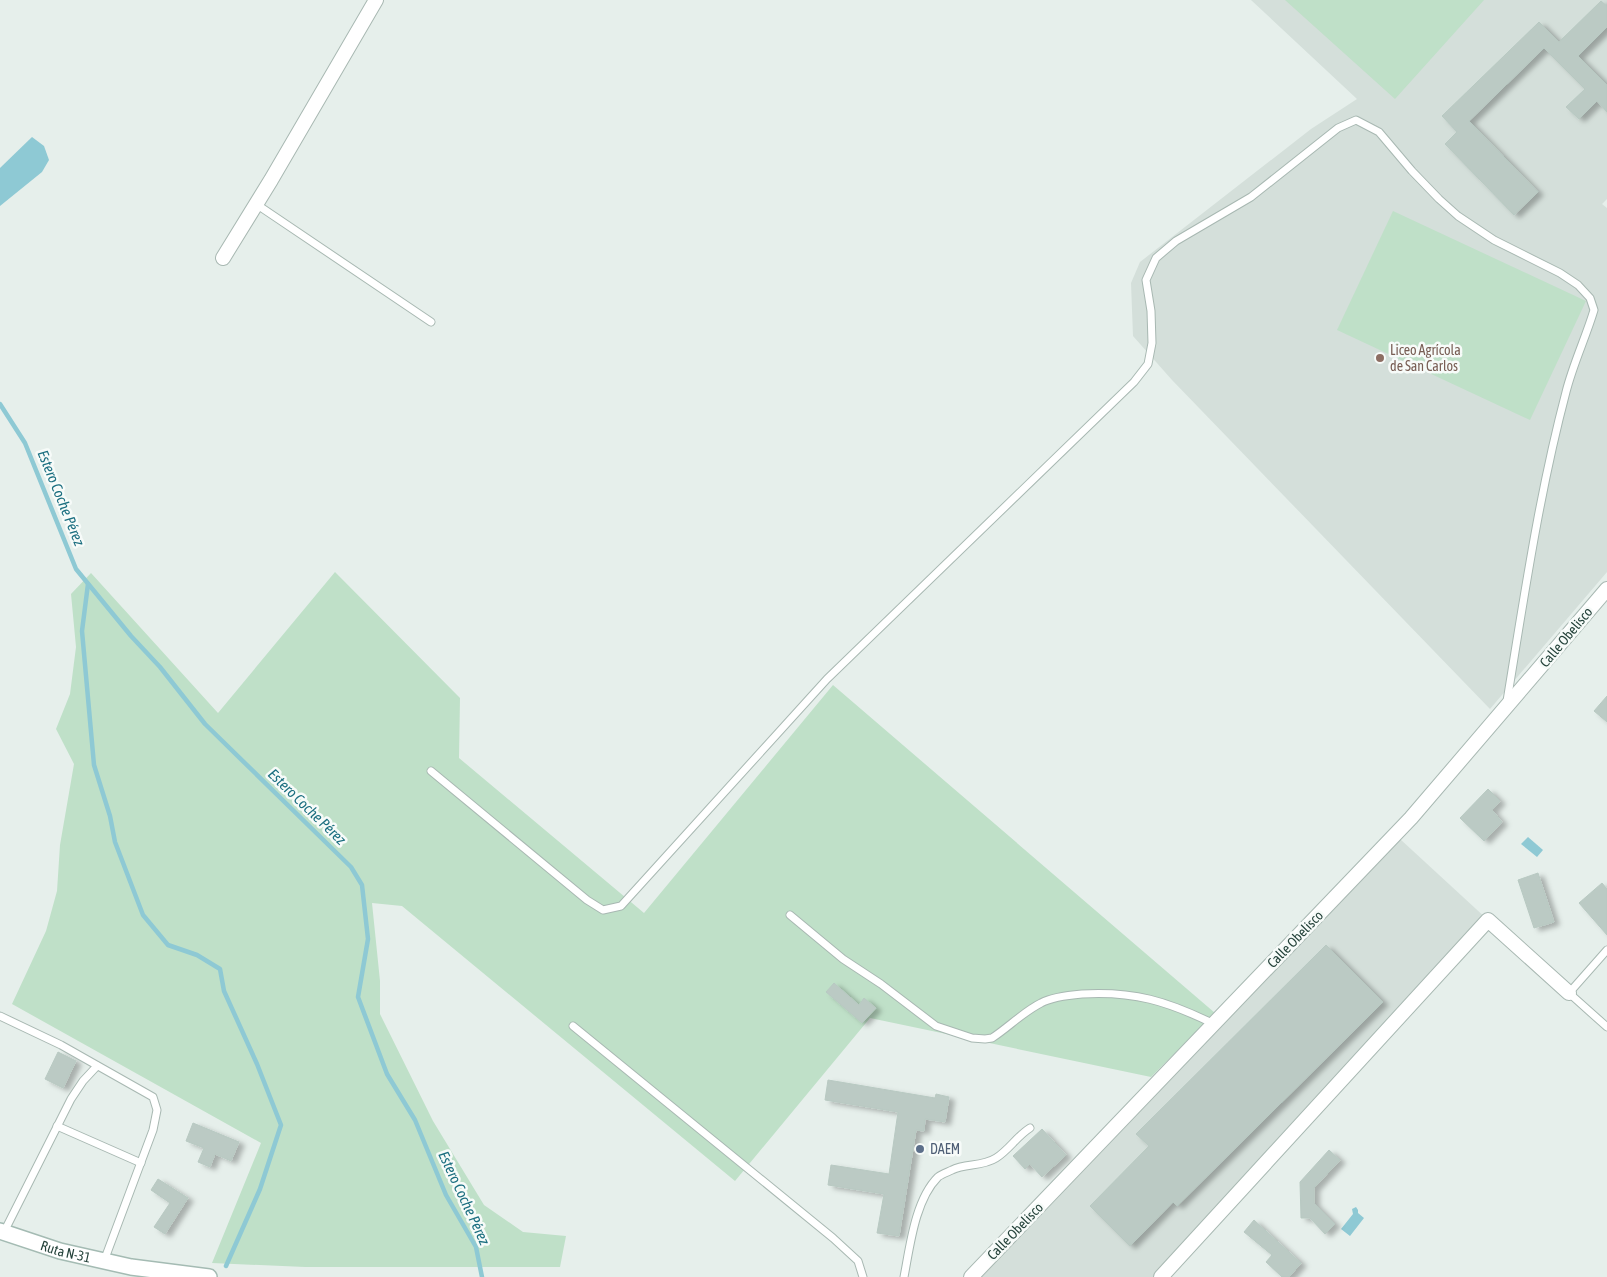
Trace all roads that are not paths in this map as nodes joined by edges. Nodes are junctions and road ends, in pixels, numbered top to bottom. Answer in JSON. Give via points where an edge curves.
{"nodes":[{"id":1,"x":376,"y":0,"type":"edge"},
{"id":2,"x":256,"y":204,"type":"junction"},
{"id":3,"x":223,"y":258,"type":"dead end"},
{"id":4,"x":431,"y":322,"type":"dead end"},
{"id":5,"x":1607,"y":588,"type":"edge"},
{"id":6,"x":1506,"y":706,"type":"junction"},
{"id":7,"x":431,"y":770,"type":"dead end"},
{"id":8,"x":790,"y":915,"type":"dead end"},
{"id":9,"x":1607,"y":950,"type":"edge"},
{"id":10,"x":1570,"y":993,"type":"junction"},
{"id":11,"x":0,"y":1016,"type":"edge"},
{"id":12,"x":1214,"y":1024,"type":"junction"},
{"id":13,"x":573,"y":1026,"type":"dead end"},
{"id":14,"x":1607,"y":1027,"type":"edge"},
{"id":15,"x":97,"y":1066,"type":"junction"},
{"id":16,"x":57,"y":1126,"type":"junction"},
{"id":17,"x":1030,"y":1128,"type":"dead end"},
{"id":18,"x":141,"y":1163,"type":"junction"},
{"id":19,"x":2,"y":1232,"type":"edge"},
{"id":20,"x":104,"y":1261,"type":"junction"},
{"id":21,"x":129,"y":1272,"type":"edge"},
{"id":22,"x":209,"y":1277,"type":"edge"},
{"id":23,"x":863,"y":1277,"type":"edge"},
{"id":24,"x":904,"y":1277,"type":"edge"},
{"id":25,"x":971,"y":1277,"type":"edge"},
{"id":26,"x":1161,"y":1277,"type":"edge"}],
"edges":[{"from":1,"to":2,"type":"street"},
{"from":2,"to":3,"type":"street"},
{"from":2,"to":4,"type":"lane"},
{"from":5,"to":6,"type":"street","name":"Calle Obelisco"},
{"from":6,"to":7,"type":"lane","via":[[1544,484],[1566,389],[1594,310],[1590,298],[1560,272],[1494,240],[1458,216],[1412,171],[1379,132],[1356,120],[1338,128],[1251,198],[1176,241],[1156,258],[1146,280],[1152,343],[1148,364],[1134,382],[827,679],[621,906],[603,910],[587,900]]},
{"from":6,"to":12,"type":"street","name":"Calle Obelisco","via":[[1411,818]]},
{"from":8,"to":12,"type":"lane","via":[[843,959],[936,1026],[972,1038],[992,1038],[1042,1002],[1071,995],[1105,993],[1149,998]]},
{"from":9,"to":10,"type":"lane"},
{"from":10,"to":14,"type":"lane"},
{"from":10,"to":26,"type":"street","via":[[1488,920]]},
{"from":11,"to":15,"type":"lane"},
{"from":12,"to":25,"type":"street","name":"Calle Obelisco"},
{"from":13,"to":23,"type":"lane","via":[[834,1238],[858,1261]]},
{"from":15,"to":16,"type":"lane","via":[[71,1099]]},
{"from":15,"to":18,"type":"lane","via":[[153,1097],[157,1110]]},
{"from":16,"to":18,"type":"lane"},
{"from":16,"to":19,"type":"lane"},
{"from":17,"to":24,"type":"lane","via":[[994,1159],[954,1168],[939,1177],[925,1195],[920,1209]]},
{"from":18,"to":20,"type":"lane"},
{"from":19,"to":20,"type":"main road","name":"Ruta N-31"},
{"from":20,"to":21,"type":"main road","name":"Ruta N-31"},
{"from":21,"to":22,"type":"main road","name":"Ruta N-31"}]}
